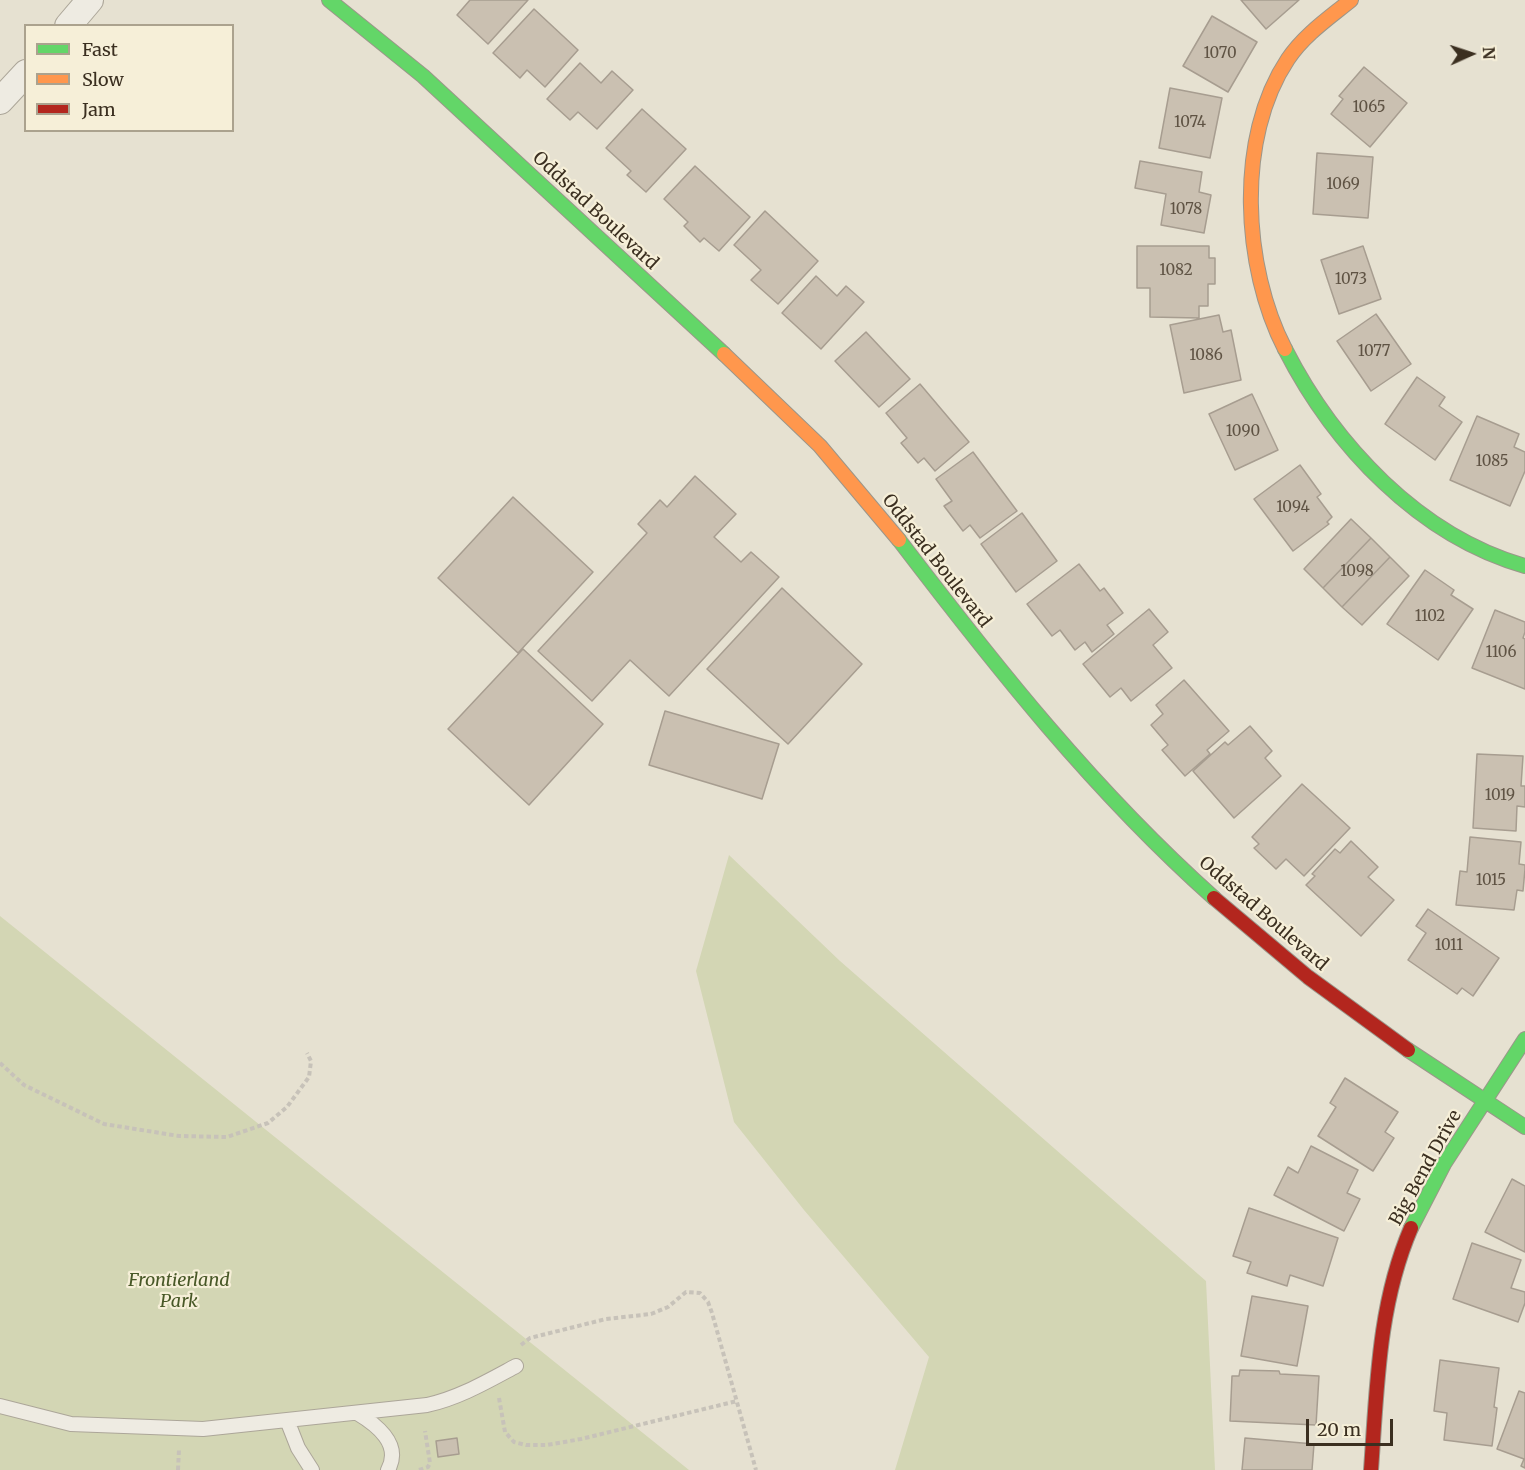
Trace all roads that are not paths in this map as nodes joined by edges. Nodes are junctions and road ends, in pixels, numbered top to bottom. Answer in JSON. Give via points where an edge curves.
{"nodes":[{"id":1,"x":90,"y":0,"type":"edge"},
{"id":2,"x":329,"y":0,"type":"edge"},
{"id":3,"x":1351,"y":0,"type":"edge"},
{"id":4,"x":70,"y":24,"type":"edge"},
{"id":5,"x":24,"y":75,"type":"edge"},
{"id":6,"x":0,"y":101,"type":"edge"},
{"id":7,"x":1525,"y":566,"type":"edge"},
{"id":8,"x":1525,"y":1039,"type":"edge"},
{"id":9,"x":1484,"y":1102,"type":"junction"},
{"id":10,"x":1525,"y":1127,"type":"edge"},
{"id":11,"x":516,"y":1366,"type":"road end"},
{"id":12,"x":0,"y":1406,"type":"edge"},
{"id":13,"x":357,"y":1413,"type":"junction"},
{"id":14,"x":287,"y":1420,"type":"junction"},
{"id":15,"x":312,"y":1470,"type":"edge"},
{"id":16,"x":388,"y":1470,"type":"edge"},
{"id":17,"x":1371,"y":1470,"type":"edge"}],
"edges":[{"from":1,"to":4,"type":"street"},
{"from":2,"to":9,"type":"street","name":"Oddstad Boulevard","via":[[419,73],[820,446],[872,506],[1014,688],[1081,765],[1185,872],[1307,977]]},
{"from":3,"to":7,"type":"street","via":[[1313,30],[1284,65],[1264,107],[1254,154],[1251,203],[1255,256],[1268,308],[1315,403],[1348,447],[1387,487],[1464,540]]},
{"from":5,"to":6,"type":"street"},
{"from":8,"to":9,"type":"street","name":"Big Bend Drive"},
{"from":9,"to":10,"type":"street","name":"Oddstad Boulevard"},
{"from":9,"to":17,"type":"street","name":"Big Bend Drive","via":[[1425,1199],[1397,1266],[1381,1341]]},
{"from":11,"to":13,"type":"lane","via":[[442,1402]]},
{"from":12,"to":14,"type":"lane","via":[[71,1424],[203,1429]]},
{"from":13,"to":14,"type":"lane"},
{"from":13,"to":16,"type":"lane","via":[[376,1424],[386,1436],[392,1450]]},
{"from":14,"to":15,"type":"lane"}]}
